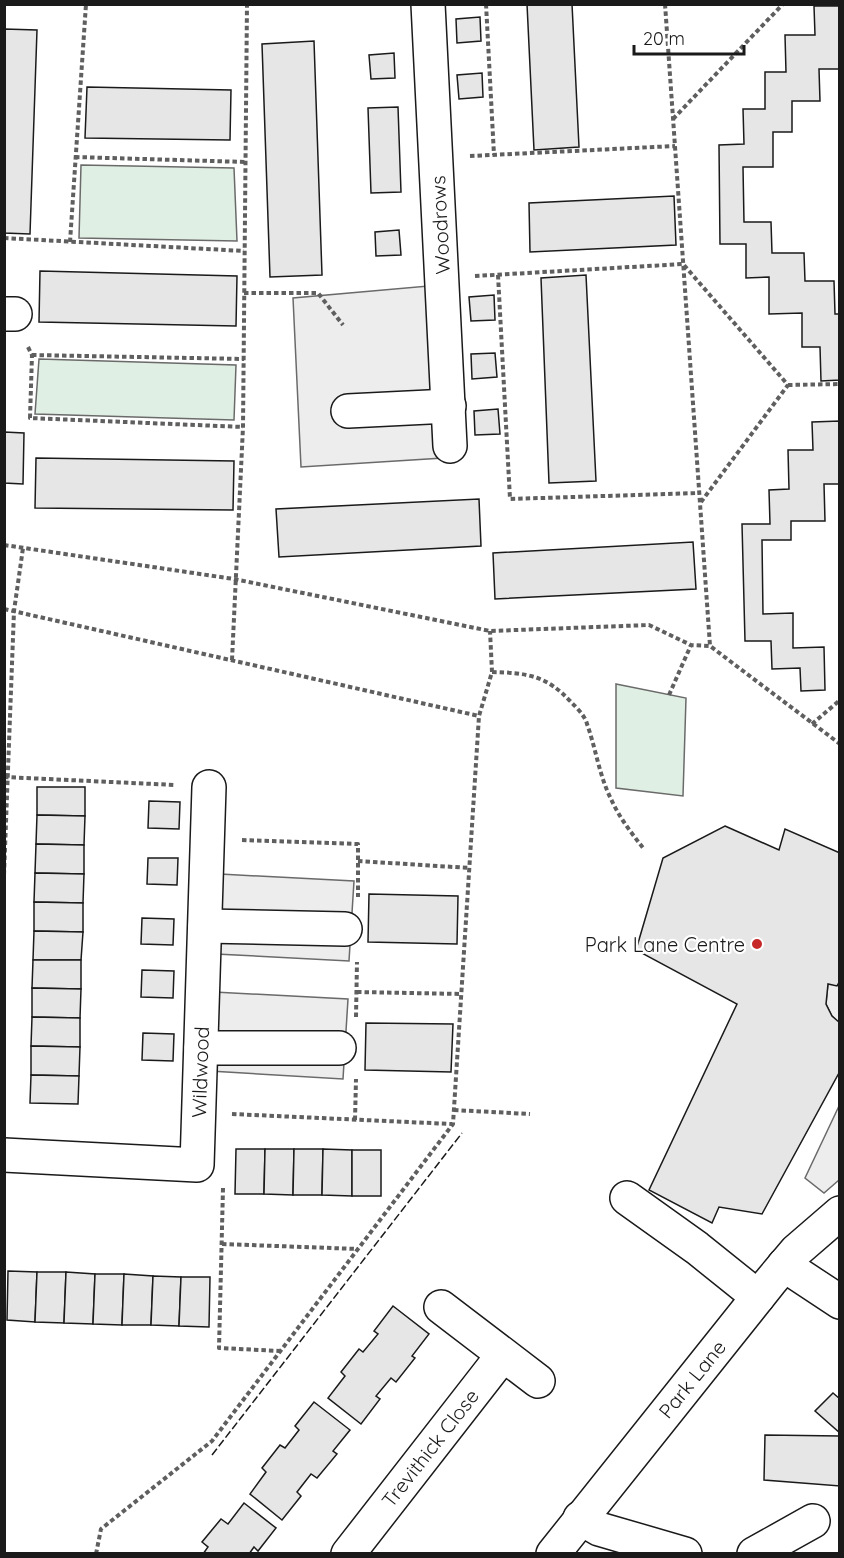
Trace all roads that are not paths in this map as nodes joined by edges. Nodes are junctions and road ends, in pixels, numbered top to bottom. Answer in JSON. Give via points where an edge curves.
{"nodes":[{"id":1,"x":428,"y":4,"type":"edge"},
{"id":2,"x":449,"y":406,"type":"junction"},
{"id":3,"x":348,"y":411,"type":"dead end"},
{"id":4,"x":450,"y":446,"type":"dead end"},
{"id":5,"x":209,"y":787,"type":"road end"},
{"id":6,"x":205,"y":926,"type":"junction"},
{"id":7,"x":345,"y":929,"type":"dead end"},
{"id":8,"x":201,"y":1048,"type":"junction"},
{"id":9,"x":339,"y":1048,"type":"dead end"},
{"id":10,"x":4,"y":1155,"type":"edge"},
{"id":11,"x":627,"y":1198,"type":"dead end"},
{"id":12,"x":840,"y":1213,"type":"edge"},
{"id":13,"x":784,"y":1265,"type":"junction"},
{"id":14,"x":758,"y":1297,"type":"junction"},
{"id":15,"x":840,"y":1302,"type":"edge"},
{"id":16,"x":441,"y":1307,"type":"dead end"},
{"id":17,"x":503,"y":1355,"type":"junction"},
{"id":18,"x":538,"y":1381,"type":"dead end"},
{"id":19,"x":580,"y":1518,"type":"junction"},
{"id":20,"x":813,"y":1521,"type":"dead end"},
{"id":21,"x":359,"y":1550,"type":"edge"},
{"id":22,"x":553,"y":1554,"type":"edge"},
{"id":23,"x":685,"y":1554,"type":"edge"},
{"id":24,"x":753,"y":1554,"type":"edge"}],
"edges":[{"from":1,"to":2,"type":"street","name":"Woodrows"},
{"from":2,"to":3,"type":"street"},
{"from":2,"to":4,"type":"street","name":"Woodrows"},
{"from":5,"to":6,"type":"street","name":"Wildwood"},
{"from":6,"to":7,"type":"street"},
{"from":6,"to":8,"type":"street","name":"Wildwood"},
{"from":8,"to":9,"type":"street"},
{"from":8,"to":10,"type":"street","name":"Wildwood","via":[[197,1165]]},
{"from":11,"to":14,"type":"street"},
{"from":12,"to":13,"type":"street","name":"Park Lane"},
{"from":13,"to":14,"type":"street","name":"Park Lane"},
{"from":13,"to":15,"type":"street"},
{"from":14,"to":19,"type":"street","name":"Park Lane"},
{"from":16,"to":17,"type":"street"},
{"from":17,"to":18,"type":"street"},
{"from":17,"to":21,"type":"street","name":"Trevithick Close"},
{"from":19,"to":22,"type":"street","name":"Park Lane"},
{"from":19,"to":23,"type":"street","via":[[598,1529]]},
{"from":20,"to":24,"type":"street"}]}
